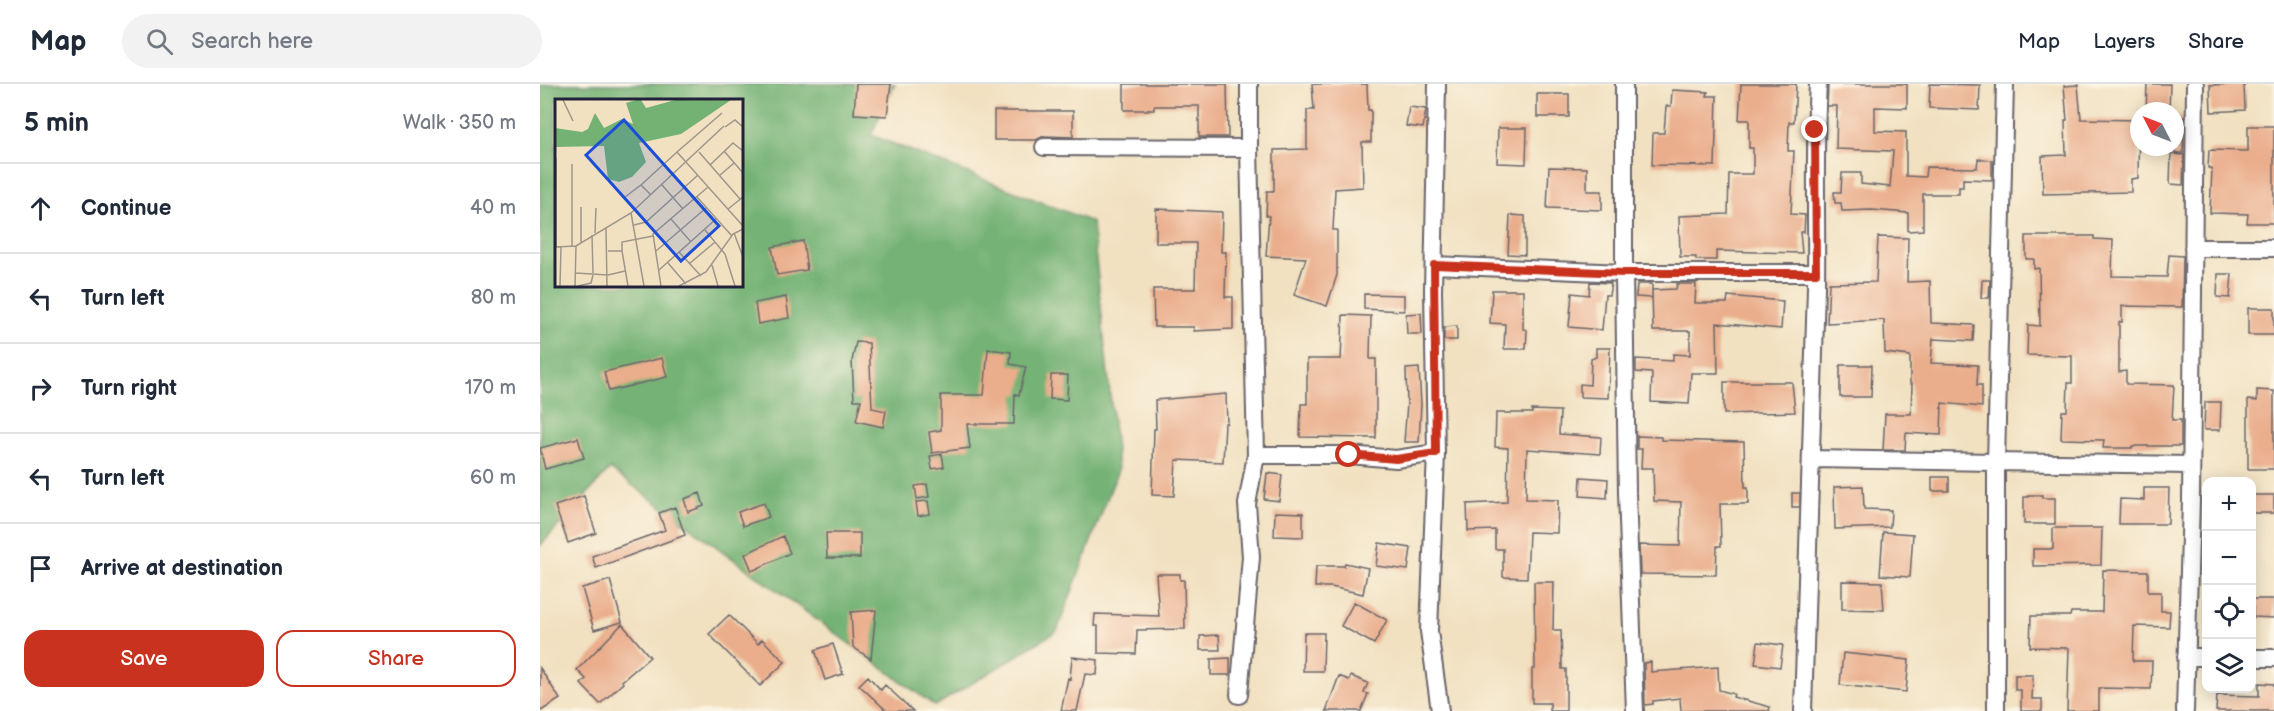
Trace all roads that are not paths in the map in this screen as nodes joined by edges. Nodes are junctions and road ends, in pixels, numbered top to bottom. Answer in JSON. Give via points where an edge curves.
{"nodes":[{"id":1,"x":1249,"y":84,"type":"edge"},
{"id":2,"x":1437,"y":84,"type":"edge"},
{"id":3,"x":1624,"y":84,"type":"edge"},
{"id":4,"x":1818,"y":84,"type":"edge"},
{"id":5,"x":2005,"y":84,"type":"edge"},
{"id":6,"x":2195,"y":84,"type":"edge"},
{"id":7,"x":1044,"y":147,"type":"dead end"},
{"id":8,"x":1249,"y":148,"type":"junction"},
{"id":9,"x":2193,"y":248,"type":"junction"},
{"id":10,"x":2274,"y":248,"type":"edge"},
{"id":11,"x":1434,"y":265,"type":"junction"},
{"id":12,"x":1624,"y":273,"type":"junction"},
{"id":13,"x":1816,"y":273,"type":"junction"},
{"id":14,"x":1436,"y":453,"type":"junction"},
{"id":15,"x":1256,"y":455,"type":"junction"},
{"id":16,"x":1812,"y":459,"type":"junction"},
{"id":17,"x":1996,"y":464,"type":"junction"},
{"id":18,"x":2190,"y":465,"type":"junction"},
{"id":19,"x":2186,"y":657,"type":"junction"},
{"id":20,"x":2202,"y":657,"type":"edge"},
{"id":21,"x":2256,"y":658,"type":"edge"},
{"id":22,"x":2274,"y":658,"type":"edge"},
{"id":23,"x":1239,"y":695,"type":"dead end"},
{"id":24,"x":1440,"y":711,"type":"edge"},
{"id":25,"x":1635,"y":711,"type":"edge"},
{"id":26,"x":1803,"y":711,"type":"edge"},
{"id":27,"x":1996,"y":711,"type":"edge"},
{"id":28,"x":2185,"y":711,"type":"edge"}],
"edges":[{"from":1,"to":8,"type":"street"},
{"from":2,"to":11,"type":"street"},
{"from":3,"to":12,"type":"street"},
{"from":4,"to":13,"type":"street"},
{"from":5,"to":17,"type":"street"},
{"from":6,"to":9,"type":"street"},
{"from":7,"to":8,"type":"street"},
{"from":8,"to":15,"type":"street"},
{"from":9,"to":10,"type":"street"},
{"from":9,"to":18,"type":"street"},
{"from":11,"to":12,"type":"street"},
{"from":11,"to":14,"type":"street"},
{"from":12,"to":13,"type":"street"},
{"from":12,"to":25,"type":"street"},
{"from":13,"to":16,"type":"street"},
{"from":14,"to":15,"type":"street","via":[[1396,459]]},
{"from":14,"to":24,"type":"street","via":[[1429,631]]},
{"from":15,"to":23,"type":"street","via":[[1247,504],[1251,557]]},
{"from":16,"to":17,"type":"street"},
{"from":16,"to":26,"type":"street"},
{"from":17,"to":18,"type":"street"},
{"from":17,"to":27,"type":"street"},
{"from":18,"to":19,"type":"street"},
{"from":19,"to":20,"type":"street"},
{"from":19,"to":28,"type":"street"},
{"from":21,"to":22,"type":"street"}]}
